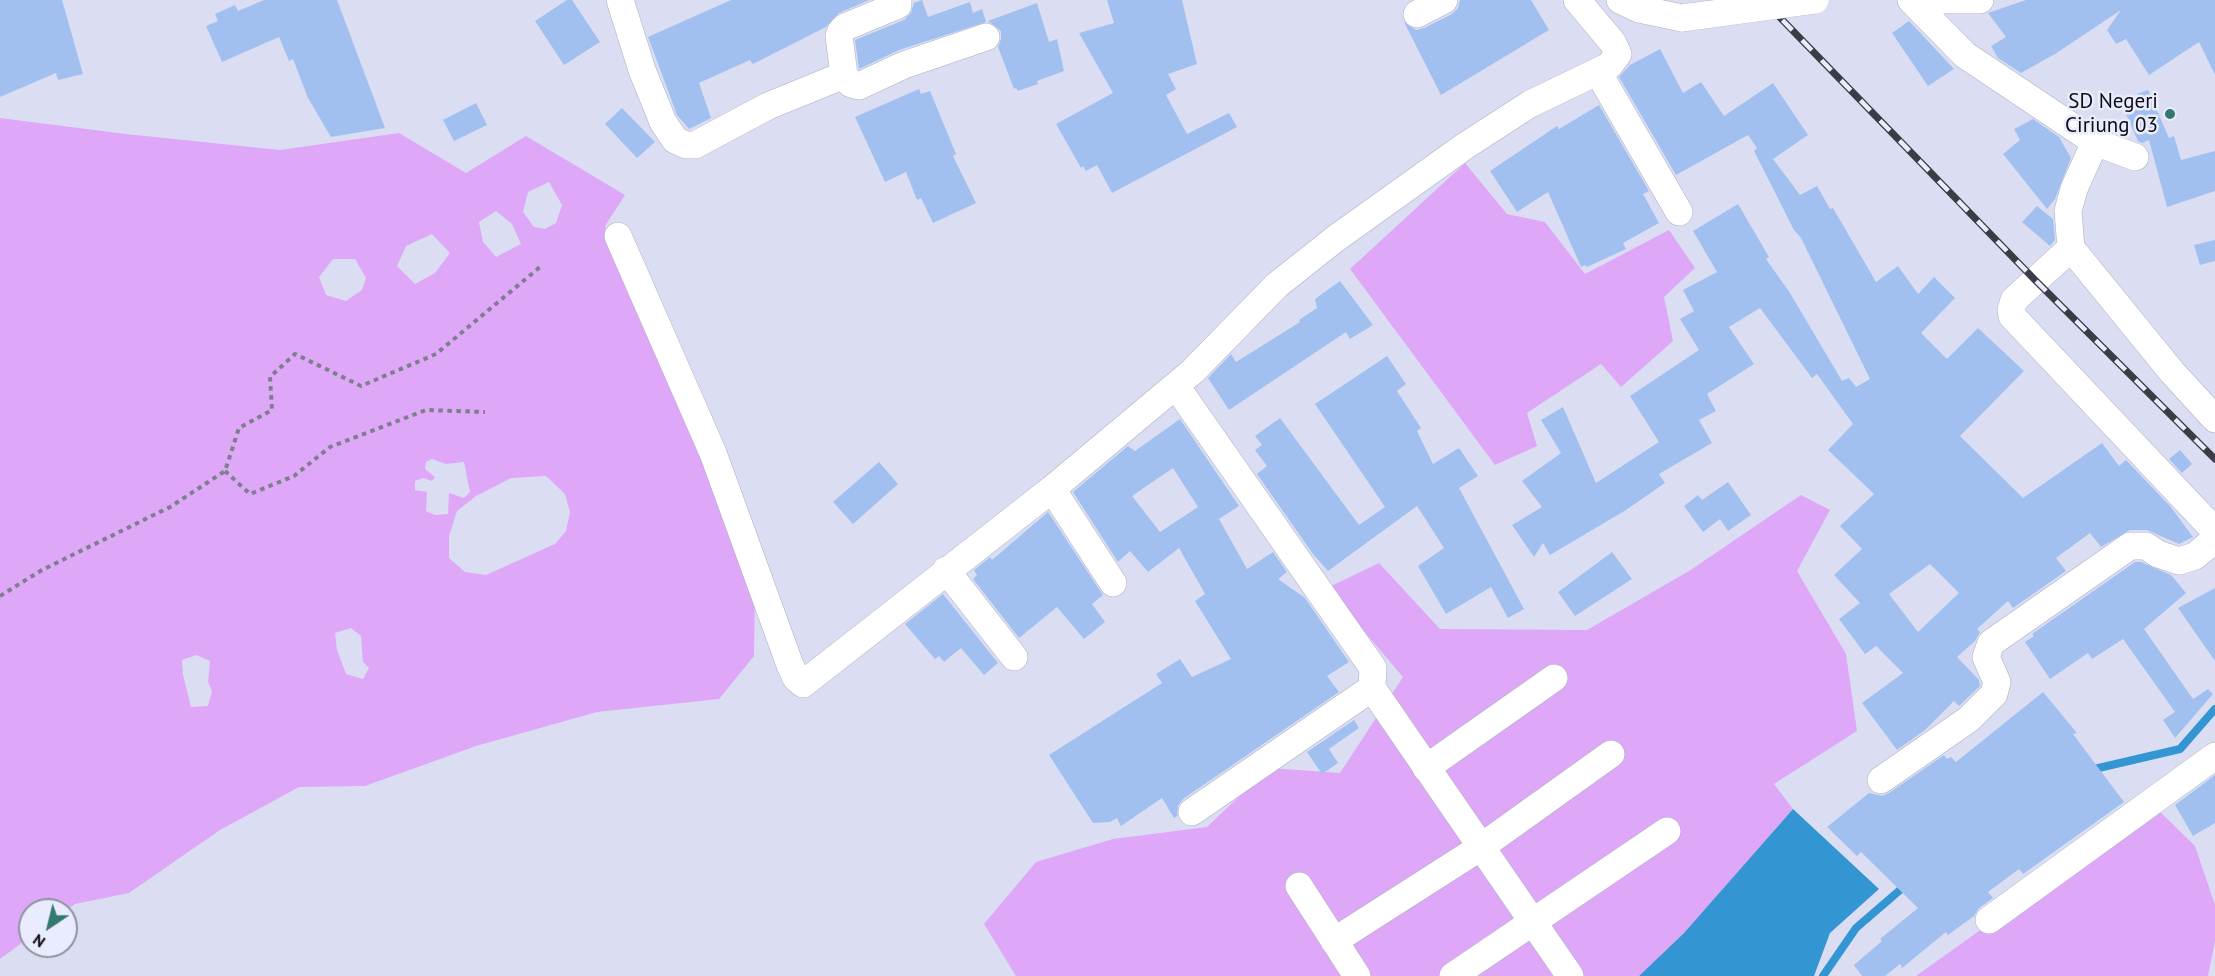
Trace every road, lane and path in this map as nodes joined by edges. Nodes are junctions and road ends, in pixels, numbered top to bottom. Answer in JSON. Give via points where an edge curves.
{"nodes":[{"id":1,"x":620,"y":0,"type":"edge"},
{"id":2,"x":898,"y":0,"type":"edge"},
{"id":3,"x":1444,"y":0,"type":"edge"},
{"id":4,"x":1577,"y":0,"type":"edge"},
{"id":5,"x":1620,"y":0,"type":"edge"},
{"id":6,"x":1815,"y":0,"type":"edge"},
{"id":7,"x":1911,"y":0,"type":"edge"},
{"id":8,"x":1946,"y":0,"type":"edge"},
{"id":9,"x":1980,"y":0,"type":"edge"},
{"id":10,"x":1417,"y":14,"type":"dead end"},
{"id":11,"x":986,"y":37,"type":"dead end"},
{"id":12,"x":1598,"y":72,"type":"junction"},
{"id":13,"x":844,"y":75,"type":"junction"},
{"id":14,"x":2095,"y":142,"type":"junction"},
{"id":15,"x":2135,"y":157,"type":"dead end"},
{"id":16,"x":1679,"y":212,"type":"dead end"},
{"id":17,"x":618,"y":236,"type":"dead end"},
{"id":18,"x":2071,"y":248,"type":"junction"},
{"id":19,"x":540,"y":267,"type":"dead end"},
{"id":20,"x":1176,"y":386,"type":"junction"},
{"id":21,"x":485,"y":412,"type":"dead end"},
{"id":22,"x":2215,"y":419,"type":"edge"},
{"id":23,"x":225,"y":471,"type":"junction"},
{"id":24,"x":1052,"y":489,"type":"junction"},
{"id":25,"x":2215,"y":531,"type":"edge"},
{"id":26,"x":2215,"y":539,"type":"edge"},
{"id":27,"x":946,"y":570,"type":"junction"},
{"id":28,"x":1113,"y":583,"type":"dead end"},
{"id":29,"x":0,"y":596,"type":"edge"},
{"id":30,"x":1014,"y":657,"type":"dead end"},
{"id":31,"x":1554,"y":678,"type":"dead end"},
{"id":32,"x":1372,"y":688,"type":"junction"},
{"id":33,"x":1611,"y":754,"type":"dead end"},
{"id":34,"x":2215,"y":756,"type":"edge"},
{"id":35,"x":1426,"y":768,"type":"junction"},
{"id":36,"x":1881,"y":780,"type":"dead end"},
{"id":37,"x":1192,"y":812,"type":"dead end"},
{"id":38,"x":1667,"y":831,"type":"dead end"},
{"id":39,"x":1481,"y":847,"type":"junction"},
{"id":40,"x":1299,"y":886,"type":"dead end"},
{"id":41,"x":1989,"y":920,"type":"dead end"},
{"id":42,"x":1533,"y":922,"type":"junction"},
{"id":43,"x":1334,"y":940,"type":"junction"},
{"id":44,"x":1357,"y":976,"type":"edge"},
{"id":45,"x":1453,"y":976,"type":"edge"},
{"id":46,"x":1570,"y":976,"type":"edge"}],
"edges":[{"from":1,"to":13,"type":"street","via":[[663,122],[675,140],[686,145],[695,145],[768,106]]},
{"from":2,"to":13,"type":"street","via":[[896,6],[841,31]]},
{"from":3,"to":10,"type":"street"},
{"from":4,"to":12,"type":"street","via":[[1618,54],[1610,66]]},
{"from":5,"to":6,"type":"street","bridge":true,"via":[[1647,12],[1682,18]]},
{"from":7,"to":14,"type":"street","via":[[1965,55]]},
{"from":8,"to":9,"type":"street"},
{"from":11,"to":13,"type":"street","via":[[904,65],[859,86],[851,84]]},
{"from":12,"to":16,"type":"street"},
{"from":12,"to":20,"type":"street","via":[[1530,104],[1335,239],[1277,285]]},
{"from":14,"to":15,"type":"street"},
{"from":14,"to":18,"type":"street","via":[[2068,211]]},
{"from":17,"to":27,"type":"street","via":[[712,453],[799,682],[803,684],[814,676]]},
{"from":18,"to":22,"type":"street"},
{"from":18,"to":25,"type":"street","via":[[2014,300],[2012,316]]},
{"from":19,"to":23,"type":"path","via":[[436,354],[361,386],[296,354],[270,377],[272,410],[239,428]]},
{"from":20,"to":24,"type":"street"},
{"from":20,"to":32,"type":"street","via":[[1373,668]]},
{"from":21,"to":23,"type":"path","via":[[426,411],[330,447],[294,476],[250,494]]},
{"from":23,"to":29,"type":"path","via":[[170,507],[42,570]]},
{"from":24,"to":27,"type":"street"},
{"from":24,"to":28,"type":"street"},
{"from":26,"to":36,"type":"street","via":[[2195,556],[2179,561],[2146,546],[2130,546],[1991,643],[1986,657],[1997,682],[1994,694],[1969,719]]},
{"from":27,"to":30,"type":"street"},
{"from":31,"to":35,"type":"street"},
{"from":32,"to":35,"type":"street"},
{"from":32,"to":37,"type":"street"},
{"from":33,"to":39,"type":"street"},
{"from":34,"to":41,"type":"street"},
{"from":35,"to":39,"type":"street"},
{"from":38,"to":42,"type":"street"},
{"from":39,"to":42,"type":"street"},
{"from":39,"to":43,"type":"street"},
{"from":40,"to":43,"type":"street"},
{"from":42,"to":45,"type":"street"},
{"from":42,"to":46,"type":"street"},
{"from":43,"to":44,"type":"street"}]}
